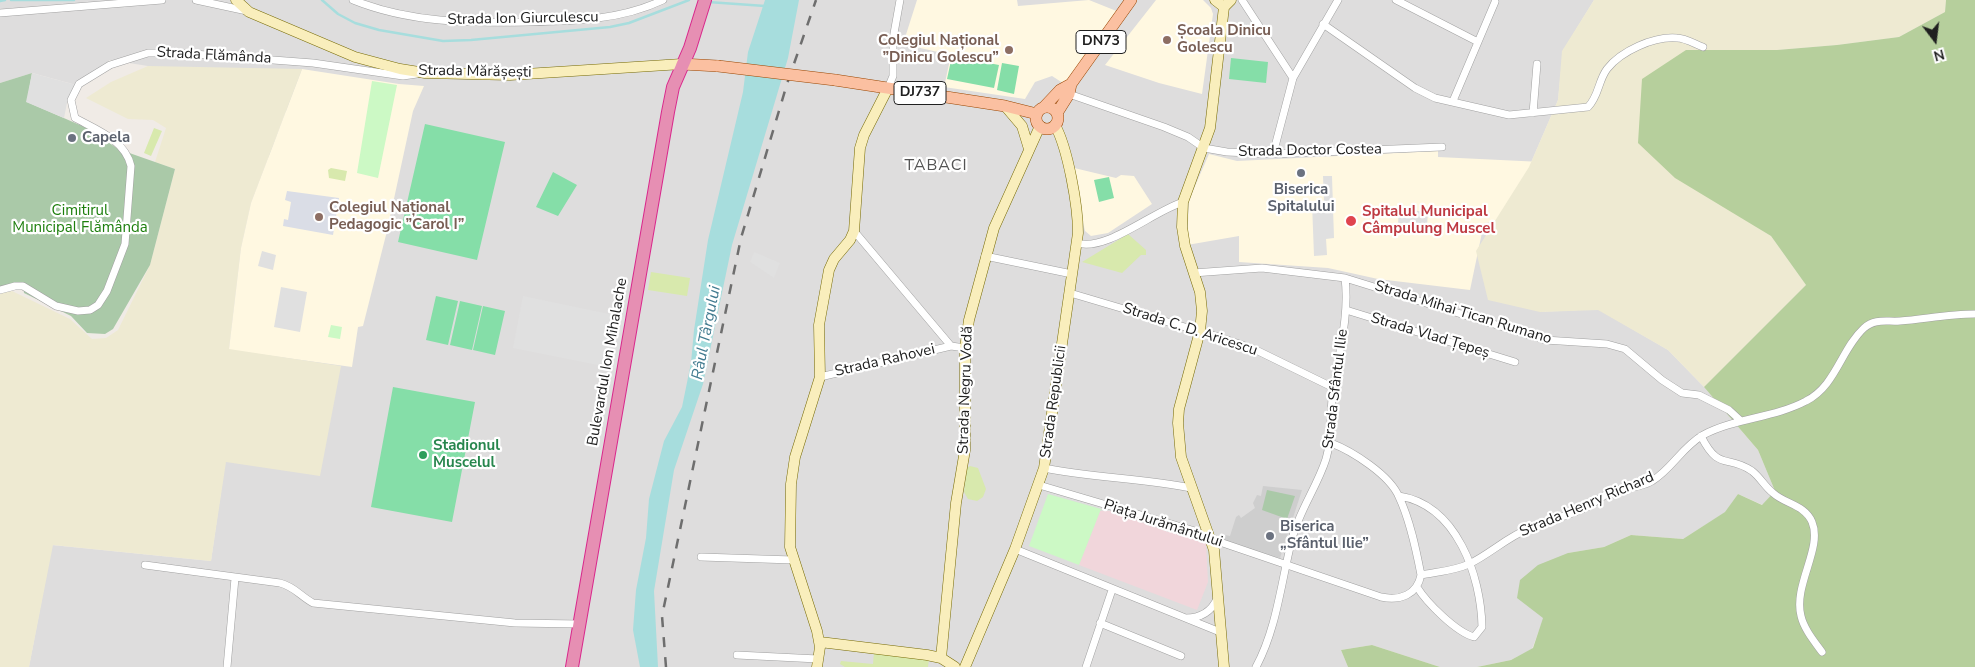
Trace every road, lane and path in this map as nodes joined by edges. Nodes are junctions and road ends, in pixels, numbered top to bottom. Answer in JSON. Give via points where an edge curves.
{"nodes":[{"id":1,"x":162,"y":0,"type":"edge"},
{"id":2,"x":196,"y":0,"type":"edge"},
{"id":3,"x":236,"y":0,"type":"edge"},
{"id":4,"x":353,"y":0,"type":"edge"},
{"id":5,"x":663,"y":0,"type":"edge"},
{"id":6,"x":900,"y":0,"type":"edge"},
{"id":7,"x":1131,"y":0,"type":"edge"},
{"id":8,"x":1215,"y":0,"type":"edge"},
{"id":9,"x":1242,"y":0,"type":"edge"},
{"id":10,"x":1338,"y":0,"type":"edge"},
{"id":11,"x":1396,"y":0,"type":"edge"},
{"id":12,"x":1495,"y":2,"type":"dead end"},
{"id":13,"x":704,"y":4,"type":"edge"},
{"id":14,"x":1227,"y":4,"type":"edge"},
{"id":15,"x":249,"y":12,"type":"junction"},
{"id":16,"x":0,"y":13,"type":"edge"},
{"id":17,"x":1323,"y":24,"type":"junction"},
{"id":18,"x":1478,"y":42,"type":"junction"},
{"id":19,"x":1703,"y":47,"type":"dead end"},
{"id":20,"x":682,"y":64,"type":"junction"},
{"id":21,"x":1537,"y":64,"type":"dead end"},
{"id":22,"x":425,"y":73,"type":"junction"},
{"id":23,"x":1293,"y":78,"type":"junction"},
{"id":24,"x":888,"y":88,"type":"junction"},
{"id":25,"x":1070,"y":89,"type":"junction"},
{"id":26,"x":1453,"y":101,"type":"junction"},
{"id":27,"x":1005,"y":106,"type":"junction"},
{"id":28,"x":1040,"y":110,"type":"junction"},
{"id":29,"x":1057,"y":113,"type":"junction"},
{"id":30,"x":1533,"y":113,"type":"junction"},
{"id":31,"x":1055,"y":125,"type":"junction"},
{"id":32,"x":1040,"y":126,"type":"junction"},
{"id":33,"x":1442,"y":147,"type":"dead end"},
{"id":34,"x":1204,"y":148,"type":"junction"},
{"id":35,"x":1029,"y":149,"type":"junction"},
{"id":36,"x":1273,"y":154,"type":"junction"},
{"id":37,"x":1183,"y":202,"type":"junction"},
{"id":38,"x":854,"y":231,"type":"junction"},
{"id":39,"x":1077,"y":243,"type":"junction"},
{"id":40,"x":985,"y":256,"type":"junction"},
{"id":41,"x":1193,"y":273,"type":"junction"},
{"id":42,"x":1072,"y":274,"type":"junction"},
{"id":43,"x":1345,"y":278,"type":"junction"},
{"id":44,"x":0,"y":290,"type":"edge"},
{"id":45,"x":1070,"y":293,"type":"junction"},
{"id":46,"x":1346,"y":310,"type":"junction"},
{"id":47,"x":1975,"y":314,"type":"edge"},
{"id":48,"x":1200,"y":330,"type":"junction"},
{"id":49,"x":951,"y":346,"type":"junction"},
{"id":50,"x":966,"y":348,"type":"junction"},
{"id":51,"x":1514,"y":362,"type":"dead end"},
{"id":52,"x":820,"y":377,"type":"junction"},
{"id":53,"x":1334,"y":388,"type":"junction"},
{"id":54,"x":1741,"y":421,"type":"junction"},
{"id":55,"x":1701,"y":436,"type":"junction"},
{"id":56,"x":1330,"y":443,"type":"junction"},
{"id":57,"x":1044,"y":468,"type":"junction"},
{"id":58,"x":1039,"y":485,"type":"junction"},
{"id":59,"x":1192,"y":488,"type":"junction"},
{"id":60,"x":1399,"y":496,"type":"junction"},
{"id":61,"x":1210,"y":539,"type":"junction"},
{"id":62,"x":1015,"y":549,"type":"junction"},
{"id":63,"x":700,"y":557,"type":"dead end"},
{"id":64,"x":793,"y":560,"type":"junction"},
{"id":65,"x":1469,"y":564,"type":"junction"},
{"id":66,"x":145,"y":565,"type":"dead end"},
{"id":67,"x":1287,"y":565,"type":"junction"},
{"id":68,"x":1421,"y":575,"type":"junction"},
{"id":69,"x":235,"y":578,"type":"junction"},
{"id":70,"x":1417,"y":587,"type":"junction"},
{"id":71,"x":1112,"y":590,"type":"junction"},
{"id":72,"x":1218,"y":597,"type":"junction"},
{"id":73,"x":1184,"y":618,"type":"junction"},
{"id":74,"x":1100,"y":623,"type":"junction"},
{"id":75,"x":579,"y":624,"type":"junction"},
{"id":76,"x":1220,"y":632,"type":"junction"},
{"id":77,"x":820,"y":642,"type":"junction"},
{"id":78,"x":1822,"y":652,"type":"dead end"},
{"id":79,"x":737,"y":655,"type":"dead end"},
{"id":80,"x":1181,"y":656,"type":"dead end"},
{"id":81,"x":941,"y":662,"type":"edge"},
{"id":82,"x":818,"y":663,"type":"edge"},
{"id":83,"x":953,"y":666,"type":"edge"},
{"id":84,"x":226,"y":667,"type":"edge"},
{"id":85,"x":572,"y":667,"type":"edge"},
{"id":86,"x":965,"y":667,"type":"edge"},
{"id":87,"x":1086,"y":667,"type":"edge"},
{"id":88,"x":1224,"y":667,"type":"edge"},
{"id":89,"x":1256,"y":667,"type":"edge"}],
"edges":[{"from":1,"to":16,"type":"street"},
{"from":2,"to":15,"type":"street"},
{"from":3,"to":15,"type":"main road","number":"DJ737"},
{"from":4,"to":5,"type":"street","name":"Strada Ion Giurculescu","via":[[419,18],[480,23],[602,18],[638,11]]},
{"from":6,"to":24,"type":"street","via":[[893,39],[893,76]]},
{"from":7,"to":25,"type":"main road","number":"DN73"},
{"from":8,"to":14,"type":"main road"},
{"from":9,"to":23,"type":"street"},
{"from":10,"to":17,"type":"street"},
{"from":11,"to":18,"type":"street"},
{"from":12,"to":18,"type":"street"},
{"from":13,"to":20,"type":"highway","name":"Bulevardul Ion Mihalache"},
{"from":14,"to":34,"type":"main road","via":[[1213,112]]},
{"from":15,"to":22,"type":"main road","name":"Strada Mărășești","number":"DJ737","via":[[355,57]]},
{"from":17,"to":23,"type":"street"},
{"from":17,"to":26,"type":"street","via":[[1415,88],[1435,98]]},
{"from":18,"to":26,"type":"street"},
{"from":19,"to":30,"type":"street","via":[[1678,38],[1637,47],[1606,70],[1594,102],[1588,107]]},
{"from":20,"to":22,"type":"main road","name":"Strada Mărășești","number":"DJ737","via":[[510,75]]},
{"from":20,"to":24,"type":"main road","number":"DJ737","bridge":true},
{"from":20,"to":75,"type":"highway","name":"Bulevardul Ion Mihalache","via":[[673,86],[659,161]]},
{"from":21,"to":30,"type":"street"},
{"from":22,"to":44,"type":"street","name":"Strada Flămânda","via":[[403,76],[313,63],[180,53],[148,53],[110,65],[88,77],[72,94],[75,118],[119,143],[129,157],[131,177],[125,244],[110,284],[98,305],[78,311],[56,306],[23,286]]},
{"from":23,"to":36,"type":"street"},
{"from":24,"to":27,"type":"main road","number":"DJ737"},
{"from":24,"to":38,"type":"main road","via":[[860,148]]},
{"from":25,"to":28,"type":"main road","number":"DN73","via":[[1060,90]]},
{"from":25,"to":29,"type":"main road","number":"DN73"},
{"from":25,"to":34,"type":"street","name":"Strada Doctor Costea","via":[[1188,137]]},
{"from":26,"to":30,"type":"street","via":[[1509,115]]},
{"from":27,"to":28,"type":"main road"},
{"from":27,"to":35,"type":"main road","via":[[1022,126]]},
{"from":28,"to":29,"type":"main road","via":[[1050,107]]},
{"from":28,"to":32,"type":"main road","via":[[1037,122]]},
{"from":29,"to":31,"type":"main road","number":"DN73"},
{"from":31,"to":32,"type":"main road","via":[[1049,128]]},
{"from":31,"to":39,"type":"main road","name":"Strada Republicii","via":[[1063,144],[1076,208]]},
{"from":32,"to":35,"type":"main road","name":"Strada Negru Vodă"},
{"from":33,"to":36,"type":"street","name":"Strada Doctor Costea"},
{"from":34,"to":36,"type":"street","name":"Strada Doctor Costea"},
{"from":34,"to":37,"type":"main road"},
{"from":35,"to":40,"type":"main road","name":"Strada Negru Vodă","via":[[1002,207]]},
{"from":37,"to":39,"type":"street","via":[[1102,243],[1089,246]]},
{"from":37,"to":41,"type":"main road","via":[[1184,239]]},
{"from":38,"to":49,"type":"street"},
{"from":38,"to":52,"type":"main road","via":[[829,270],[818,325]]},
{"from":39,"to":42,"type":"main road","name":"Strada Republicii"},
{"from":40,"to":42,"type":"street"},
{"from":40,"to":50,"type":"main road","name":"Strada Negru Vodă","via":[[971,307]]},
{"from":41,"to":43,"type":"street","name":"Strada Mihai Tican Rumano","via":[[1262,268]]},
{"from":41,"to":48,"type":"main road","via":[[1202,302]]},
{"from":42,"to":45,"type":"main road","name":"Strada Republicii"},
{"from":43,"to":46,"type":"street","name":"Strada Sfântul Ilie"},
{"from":43,"to":54,"type":"street","name":"Strada Mihai Tican Rumano","via":[[1545,340],[1607,344],[1625,349],[1682,393],[1699,395],[1729,410]]},
{"from":45,"to":48,"type":"street","name":"Strada C. D. Aricescu"},
{"from":45,"to":57,"type":"main road","name":"Strada Republicii"},
{"from":46,"to":51,"type":"street","name":"Strada Vlad Țepeș"},
{"from":46,"to":53,"type":"street","name":"Strada Sfântul Ilie"},
{"from":47,"to":54,"type":"street","name":"Strada Henry Richard","via":[[1873,322],[1864,327],[1854,340],[1823,389],[1788,409]]},
{"from":48,"to":53,"type":"street","name":"Strada C. D. Aricescu","via":[[1254,350]]},
{"from":48,"to":59,"type":"main road","via":[[1178,416],[1181,457]]},
{"from":49,"to":50,"type":"street"},
{"from":49,"to":52,"type":"street","name":"Strada Rahovei"},
{"from":50,"to":81,"type":"main road","name":"Strada Negru Vodă","via":[[965,450],[956,503]]},
{"from":52,"to":64,"type":"main road","via":[[792,467],[789,534]]},
{"from":53,"to":56,"type":"street","name":"Strada Sfântul Ilie"},
{"from":54,"to":55,"type":"street","name":"Strada Henry Richard"},
{"from":55,"to":65,"type":"street","name":"Strada Henry Richard","via":[[1652,481],[1632,489],[1614,490],[1565,517],[1531,527],[1504,540]]},
{"from":55,"to":78,"type":"street","via":[[1717,459],[1753,472],[1773,494],[1805,512],[1812,522],[1814,545],[1805,568],[1800,614]]},
{"from":56,"to":60,"type":"street","via":[[1354,454],[1389,483]]},
{"from":56,"to":67,"type":"street","name":"Strada Sfântul Ilie","via":[[1321,474],[1294,531]]},
{"from":57,"to":58,"type":"main road","name":"Strada Republicii"},
{"from":57,"to":59,"type":"street","via":[[1072,474],[1138,478]]},
{"from":58,"to":61,"type":"street","name":"Piața Jurământului","via":[[1195,531]]},
{"from":58,"to":62,"type":"main road","name":"Strada Republicii"},
{"from":59,"to":61,"type":"main road"},
{"from":60,"to":65,"type":"street","via":[[1419,500],[1439,514],[1456,537]]},
{"from":60,"to":68,"type":"street"},
{"from":61,"to":67,"type":"street","name":"Piața Jurământului"},
{"from":61,"to":72,"type":"main road"},
{"from":62,"to":71,"type":"street"},
{"from":62,"to":86,"type":"main road","name":"Strada Republicii"},
{"from":63,"to":64,"type":"street"},
{"from":64,"to":77,"type":"main road"},
{"from":65,"to":68,"type":"street","name":"Strada Henry Richard"},
{"from":65,"to":70,"type":"street","via":[[1479,594],[1482,627],[1474,636],[1431,606]]},
{"from":66,"to":69,"type":"street"},
{"from":67,"to":70,"type":"street","via":[[1391,599],[1406,596]]},
{"from":67,"to":89,"type":"street","name":"Strada Sfântul Ilie","via":[[1269,636]]},
{"from":68,"to":70,"type":"street"},
{"from":69,"to":75,"type":"street","via":[[294,587],[301,596],[313,602],[515,623]]},
{"from":69,"to":84,"type":"street"},
{"from":71,"to":73,"type":"street"},
{"from":71,"to":74,"type":"street"},
{"from":72,"to":73,"type":"street","via":[[1205,614]]},
{"from":72,"to":76,"type":"main road"},
{"from":73,"to":76,"type":"street"},
{"from":74,"to":80,"type":"street"},
{"from":74,"to":87,"type":"street"},
{"from":75,"to":85,"type":"highway","name":"Bulevardul Ion Mihalache"},
{"from":76,"to":88,"type":"main road"},
{"from":77,"to":81,"type":"main road"},
{"from":77,"to":82,"type":"main road"},
{"from":79,"to":82,"type":"street"},
{"from":81,"to":83,"type":"main road"}]}
